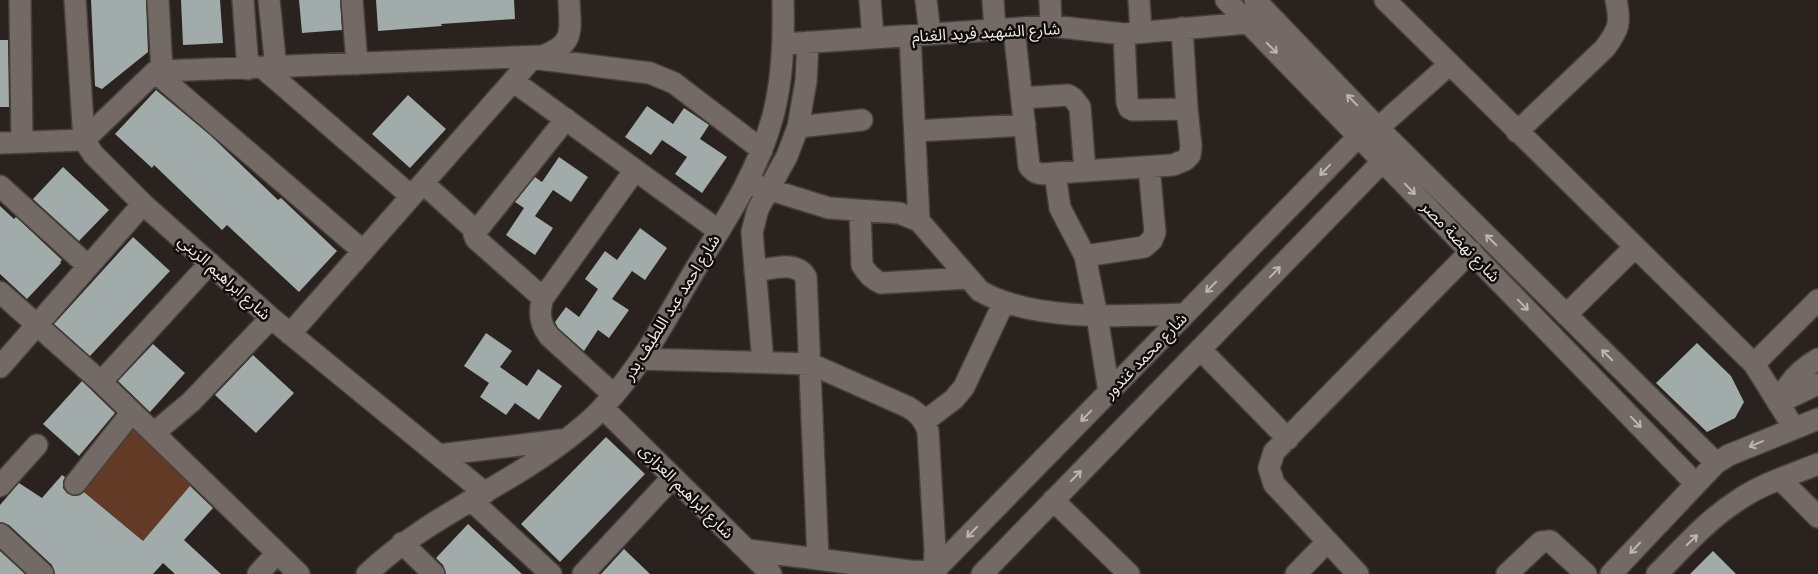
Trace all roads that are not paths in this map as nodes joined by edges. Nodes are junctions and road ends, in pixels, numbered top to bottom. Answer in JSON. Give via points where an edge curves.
{"nodes":[{"id":1,"x":20,"y":0,"type":"edge"},
{"id":2,"x":75,"y":0,"type":"edge"},
{"id":3,"x":158,"y":0,"type":"edge"},
{"id":4,"x":243,"y":0,"type":"edge"},
{"id":5,"x":269,"y":0,"type":"edge"},
{"id":6,"x":352,"y":0,"type":"edge"},
{"id":7,"x":569,"y":0,"type":"edge"},
{"id":8,"x":783,"y":0,"type":"edge"},
{"id":9,"x":870,"y":0,"type":"edge"},
{"id":10,"x":926,"y":0,"type":"edge"},
{"id":11,"x":993,"y":0,"type":"edge"},
{"id":12,"x":1050,"y":0,"type":"edge"},
{"id":13,"x":1139,"y":0,"type":"edge"},
{"id":14,"x":1226,"y":0,"type":"edge"},
{"id":15,"x":1256,"y":0,"type":"edge"},
{"id":16,"x":1385,"y":0,"type":"edge"},
{"id":17,"x":1616,"y":0,"type":"edge"},
{"id":18,"x":1247,"y":23,"type":"junction"},
{"id":19,"x":1051,"y":26,"type":"junction"},
{"id":20,"x":1182,"y":28,"type":"junction"},
{"id":21,"x":1004,"y":29,"type":"junction"},
{"id":22,"x":1132,"y":34,"type":"junction"},
{"id":23,"x":920,"y":35,"type":"junction"},
{"id":24,"x":873,"y":38,"type":"junction"},
{"id":25,"x":808,"y":42,"type":"junction"},
{"id":26,"x":784,"y":44,"type":"junction"},
{"id":27,"x":532,"y":58,"type":"junction"},
{"id":28,"x":357,"y":64,"type":"junction"},
{"id":29,"x":1450,"y":64,"type":"junction"},
{"id":30,"x":262,"y":68,"type":"junction"},
{"id":31,"x":158,"y":71,"type":"junction"},
{"id":32,"x":514,"y":81,"type":"junction"},
{"id":33,"x":1022,"y":98,"type":"junction"},
{"id":34,"x":1187,"y":108,"type":"junction"},
{"id":35,"x":566,"y":119,"type":"junction"},
{"id":36,"x":862,"y":120,"type":"dead end"},
{"id":37,"x":1024,"y":124,"type":"junction"},
{"id":38,"x":798,"y":127,"type":"junction"},
{"id":39,"x":915,"y":130,"type":"junction"},
{"id":40,"x":1368,"y":132,"type":"junction"},
{"id":41,"x":1517,"y":132,"type":"junction"},
{"id":42,"x":84,"y":140,"type":"junction"},
{"id":43,"x":22,"y":142,"type":"junction"},
{"id":44,"x":0,"y":143,"type":"edge"},
{"id":45,"x":762,"y":150,"type":"junction"},
{"id":46,"x":1383,"y":161,"type":"junction"},
{"id":47,"x":1149,"y":167,"type":"junction"},
{"id":48,"x":636,"y":170,"type":"junction"},
{"id":49,"x":1085,"y":171,"type":"junction"},
{"id":50,"x":1055,"y":173,"type":"junction"},
{"id":51,"x":748,"y":183,"type":"junction"},
{"id":52,"x":0,"y":186,"type":"edge"},
{"id":53,"x":769,"y":189,"type":"junction"},
{"id":54,"x":417,"y":190,"type":"junction"},
{"id":55,"x":143,"y":204,"type":"junction"},
{"id":56,"x":860,"y":211,"type":"junction"},
{"id":57,"x":919,"y":221,"type":"junction"},
{"id":58,"x":476,"y":231,"type":"junction"},
{"id":59,"x":719,"y":231,"type":"junction"},
{"id":60,"x":1635,"y":247,"type":"junction"},
{"id":61,"x":363,"y":251,"type":"junction"},
{"id":62,"x":1471,"y":251,"type":"junction"},
{"id":63,"x":1085,"y":256,"type":"junction"},
{"id":64,"x":210,"y":263,"type":"junction"},
{"id":65,"x":88,"y":266,"type":"junction"},
{"id":66,"x":755,"y":271,"type":"junction"},
{"id":67,"x":967,"y":278,"type":"junction"},
{"id":68,"x":0,"y":292,"type":"edge"},
{"id":69,"x":543,"y":298,"type":"junction"},
{"id":70,"x":1818,"y":300,"type":"edge"},
{"id":71,"x":1004,"y":302,"type":"junction"},
{"id":72,"x":1184,"y":314,"type":"junction"},
{"id":73,"x":1566,"y":315,"type":"junction"},
{"id":74,"x":1097,"y":316,"type":"junction"},
{"id":75,"x":271,"y":318,"type":"junction"},
{"id":76,"x":37,"y":324,"type":"junction"},
{"id":77,"x":290,"y":334,"type":"junction"},
{"id":78,"x":1200,"y":349,"type":"junction"},
{"id":79,"x":1818,"y":359,"type":"edge"},
{"id":80,"x":641,"y":360,"type":"junction"},
{"id":81,"x":763,"y":362,"type":"junction"},
{"id":82,"x":811,"y":364,"type":"junction"},
{"id":83,"x":1754,"y":364,"type":"junction"},
{"id":84,"x":0,"y":367,"type":"edge"},
{"id":85,"x":100,"y":382,"type":"junction"},
{"id":86,"x":1634,"y":382,"type":"junction"},
{"id":87,"x":1818,"y":384,"type":"edge"},
{"id":88,"x":1109,"y":392,"type":"junction"},
{"id":89,"x":609,"y":401,"type":"junction"},
{"id":90,"x":1615,"y":401,"type":"junction"},
{"id":91,"x":1778,"y":403,"type":"junction"},
{"id":92,"x":132,"y":412,"type":"junction"},
{"id":93,"x":1818,"y":419,"type":"edge"},
{"id":94,"x":925,"y":421,"type":"junction"},
{"id":95,"x":1794,"y":428,"type":"junction"},
{"id":96,"x":154,"y":433,"type":"junction"},
{"id":97,"x":566,"y":439,"type":"junction"},
{"id":98,"x":1288,"y":439,"type":"junction"},
{"id":99,"x":37,"y":445,"type":"dead end"},
{"id":100,"x":439,"y":455,"type":"junction"},
{"id":101,"x":1716,"y":464,"type":"junction"},
{"id":102,"x":1818,"y":464,"type":"edge"},
{"id":103,"x":673,"y":477,"type":"junction"},
{"id":104,"x":1780,"y":479,"type":"junction"},
{"id":105,"x":75,"y":484,"type":"dead end"},
{"id":106,"x":1696,"y":484,"type":"junction"},
{"id":107,"x":0,"y":486,"type":"edge"},
{"id":108,"x":478,"y":497,"type":"junction"},
{"id":109,"x":1053,"y":500,"type":"junction"},
{"id":110,"x":1818,"y":517,"type":"edge"},
{"id":111,"x":0,"y":534,"type":"edge"},
{"id":112,"x":1327,"y":542,"type":"junction"},
{"id":113,"x":402,"y":543,"type":"junction"},
{"id":114,"x":747,"y":550,"type":"junction"},
{"id":115,"x":277,"y":553,"type":"junction"},
{"id":116,"x":818,"y":559,"type":"junction"},
{"id":117,"x":932,"y":573,"type":"edge"},
{"id":118,"x":43,"y":574,"type":"edge"},
{"id":119,"x":258,"y":574,"type":"edge"},
{"id":120,"x":299,"y":574,"type":"edge"},
{"id":121,"x":367,"y":574,"type":"edge"},
{"id":122,"x":434,"y":574,"type":"edge"},
{"id":123,"x":551,"y":574,"type":"edge"},
{"id":124,"x":583,"y":574,"type":"edge"},
{"id":125,"x":771,"y":574,"type":"edge"},
{"id":126,"x":982,"y":574,"type":"edge"},
{"id":127,"x":1129,"y":574,"type":"edge"},
{"id":128,"x":1296,"y":574,"type":"edge"},
{"id":129,"x":1358,"y":574,"type":"edge"},
{"id":130,"x":1507,"y":574,"type":"edge"},
{"id":131,"x":1586,"y":574,"type":"edge"},
{"id":132,"x":1611,"y":574,"type":"edge"},
{"id":133,"x":1657,"y":574,"type":"edge"}],
"edges":[{"from":1,"to":43,"type":"street"},
{"from":2,"to":42,"type":"street"},
{"from":3,"to":31,"type":"street"},
{"from":4,"to":30,"type":"street"},
{"from":5,"to":30,"type":"street"},
{"from":6,"to":28,"type":"street"},
{"from":7,"to":27,"type":"street","via":[[570,34],[564,44],[555,52]]},
{"from":8,"to":26,"type":"street","name":"شارع احمد عبد اللطيف بدر"},
{"from":9,"to":24,"type":"street"},
{"from":10,"to":23,"type":"street"},
{"from":11,"to":21,"type":"street"},
{"from":12,"to":19,"type":"street"},
{"from":13,"to":22,"type":"street"},
{"from":14,"to":18,"type":"street","name":"شارع نهضة مصر"},
{"from":40,"to":15,"type":"street","name":"شارع نهضة مصر","one_way":true},
{"from":16,"to":29,"type":"street"},
{"from":17,"to":41,"type":"street","via":[[1620,18],[1616,33],[1605,48]]},
{"from":18,"to":20,"type":"street","name":"شارع الشهيد فريد الغنام"},
{"from":18,"to":40,"type":"street","name":"شارع نهضة مصر","one_way":true},
{"from":19,"to":21,"type":"street","name":"شارع الشهيد فريد الغنام"},
{"from":19,"to":22,"type":"street","name":"شارع الشهيد فريد الغنام"},
{"from":20,"to":22,"type":"street","name":"شارع الشهيد فريد الغنام"},
{"from":20,"to":34,"type":"street"},
{"from":21,"to":23,"type":"street","name":"شارع الشهيد فريد الغنام"},
{"from":21,"to":33,"type":"street"},
{"from":22,"to":34,"type":"street","via":[[1127,102],[1130,108]]},
{"from":23,"to":24,"type":"street","name":"شارع الشهيد فريد الغنام"},
{"from":23,"to":39,"type":"street"},
{"from":24,"to":25,"type":"street","name":"شارع الشهيد فريد الغنام"},
{"from":25,"to":26,"type":"street","name":"شارع الشهيد فريد الغنام"},
{"from":25,"to":38,"type":"street","via":[[806,81]]},
{"from":26,"to":45,"type":"street","name":"شارع احمد عبد اللطيف بدر","via":[[773,115]]},
{"from":27,"to":28,"type":"street"},
{"from":27,"to":32,"type":"street"},
{"from":27,"to":45,"type":"street","via":[[650,73],[664,78]]},
{"from":28,"to":30,"type":"street"},
{"from":29,"to":40,"type":"street","name":"شارع محمد غندور"},
{"from":29,"to":41,"type":"street"},
{"from":30,"to":31,"type":"street"},
{"from":30,"to":54,"type":"street"},
{"from":31,"to":42,"type":"street"},
{"from":31,"to":61,"type":"street"},
{"from":32,"to":35,"type":"street"},
{"from":32,"to":54,"type":"street"},
{"from":33,"to":37,"type":"street"},
{"from":33,"to":49,"type":"street","via":[[1068,96],[1077,102]]},
{"from":34,"to":47,"type":"street","via":[[1190,155],[1173,165]]},
{"from":35,"to":48,"type":"street"},
{"from":35,"to":58,"type":"street"},
{"from":36,"to":38,"type":"street"},
{"from":37,"to":39,"type":"street"},
{"from":37,"to":50,"type":"street","via":[[1029,166],[1040,174]]},
{"from":38,"to":53,"type":"street"},
{"from":39,"to":57,"type":"street"},
{"from":40,"to":46,"type":"street","name":"شارع نهضة مصر"},
{"from":40,"to":72,"type":"street","name":"شارع محمد غندور","one_way":true},
{"from":73,"to":40,"type":"street","name":"شارع نهضة مصر","one_way":true},
{"from":41,"to":60,"type":"street"},
{"from":42,"to":43,"type":"street"},
{"from":42,"to":55,"type":"street","name":"شارع ابراهيم الزيني","via":[[93,154]]},
{"from":43,"to":44,"type":"street"},
{"from":45,"to":51,"type":"street","name":"شارع احمد عبد اللطيف بدر"},
{"from":46,"to":62,"type":"street","name":"شارع نهضة مصر","one_way":true},
{"from":78,"to":46,"type":"street","one_way":true},
{"from":47,"to":49,"type":"street"},
{"from":47,"to":63,"type":"street","via":[[1155,232],[1150,243],[1144,247]]},
{"from":48,"to":59,"type":"street"},
{"from":48,"to":69,"type":"street"},
{"from":49,"to":50,"type":"street"},
{"from":50,"to":63,"type":"street","via":[[1060,208]]},
{"from":51,"to":53,"type":"street"},
{"from":51,"to":59,"type":"street","name":"شارع احمد عبد اللطيف بدر"},
{"from":52,"to":65,"type":"street"},
{"from":53,"to":56,"type":"street","via":[[829,208]]},
{"from":53,"to":66,"type":"street","via":[[753,226]]},
{"from":54,"to":58,"type":"street"},
{"from":54,"to":61,"type":"street"},
{"from":55,"to":64,"type":"street","name":"شارع ابراهيم الزيني"},
{"from":55,"to":65,"type":"street"},
{"from":56,"to":57,"type":"street","via":[[899,213]]},
{"from":56,"to":67,"type":"street","via":[[862,265],[873,279],[881,283]]},
{"from":57,"to":67,"type":"street"},
{"from":58,"to":69,"type":"street","via":[[476,239]]},
{"from":59,"to":80,"type":"street","name":"شارع احمد عبد اللطيف بدر"},
{"from":60,"to":73,"type":"street"},
{"from":60,"to":83,"type":"street"},
{"from":61,"to":77,"type":"street"},
{"from":62,"to":90,"type":"street","name":"شارع نهضة مصر","one_way":true},
{"from":62,"to":98,"type":"street"},
{"from":63,"to":74,"type":"street"},
{"from":64,"to":75,"type":"street","name":"شارع ابراهيم الزيني"},
{"from":64,"to":85,"type":"street"},
{"from":65,"to":76,"type":"street"},
{"from":66,"to":81,"type":"street"},
{"from":66,"to":82,"type":"street","via":[[790,266],[797,267],[806,277]]},
{"from":67,"to":71,"type":"street","via":[[980,291]]},
{"from":68,"to":76,"type":"street"},
{"from":69,"to":89,"type":"street","name":"شارع ابراهيم العزازى","via":[[540,308],[543,328]]},
{"from":70,"to":83,"type":"street"},
{"from":71,"to":74,"type":"street","via":[[1044,311]]},
{"from":71,"to":94,"type":"street","via":[[964,387]]},
{"from":72,"to":74,"type":"street"},
{"from":72,"to":88,"type":"street","name":"شارع محمد غندور"},
{"from":86,"to":73,"type":"street","name":"شارع نهضة مصر","one_way":true},
{"from":74,"to":88,"type":"street"},
{"from":75,"to":77,"type":"street","name":"شارع ابراهيم الزيني"},
{"from":75,"to":96,"type":"street","via":[[191,402]]},
{"from":76,"to":84,"type":"street"},
{"from":76,"to":85,"type":"street"},
{"from":77,"to":100,"type":"street","name":"شارع ابراهيم الزيني"},
{"from":78,"to":98,"type":"street"},
{"from":109,"to":78,"type":"street","one_way":true},
{"from":79,"to":91,"type":"street","via":[[1797,374]]},
{"from":80,"to":81,"type":"street"},
{"from":80,"to":89,"type":"street","name":"شارع احمد عبد اللطيف بدر"},
{"from":81,"to":82,"type":"street"},
{"from":82,"to":94,"type":"street","via":[[908,407]]},
{"from":82,"to":116,"type":"street"},
{"from":83,"to":91,"type":"street"},
{"from":85,"to":92,"type":"street"},
{"from":86,"to":90,"type":"street"},
{"from":86,"to":101,"type":"street","name":"شارع نهضة مصر"},
{"from":87,"to":91,"type":"street"},
{"from":88,"to":117,"type":"street","name":"شارع محمد غندور","one_way":true},
{"from":89,"to":97,"type":"street","name":"شارع احمد عبد اللطيف بدر"},
{"from":89,"to":103,"type":"street","name":"شارع ابراهيم العزازى"},
{"from":90,"to":106,"type":"street","name":"شارع نهضة مصر","one_way":true},
{"from":91,"to":95,"type":"street"},
{"from":92,"to":96,"type":"street"},
{"from":92,"to":105,"type":"street"},
{"from":93,"to":95,"type":"street"},
{"from":94,"to":117,"type":"street","via":[[935,550]]},
{"from":95,"to":101,"type":"street","one_way":true,"via":[[1729,455]]},
{"from":96,"to":115,"type":"street"},
{"from":97,"to":100,"type":"street"},
{"from":97,"to":108,"type":"street","name":"شارع احمد عبد اللطيف بدر"},
{"from":98,"to":112,"type":"street","via":[[1274,452],[1269,468],[1274,484]]},
{"from":99,"to":107,"type":"street"},
{"from":100,"to":108,"type":"street","name":"شارع ابراهيم الزيني"},
{"from":101,"to":106,"type":"street"},
{"from":102,"to":104,"type":"street"},
{"from":103,"to":114,"type":"street","name":"شارع ابراهيم العزازى"},
{"from":103,"to":124,"type":"street"},
{"from":104,"to":110,"type":"street"},
{"from":133,"to":104,"type":"street","one_way":true,"via":[[1736,501]]},
{"from":106,"to":132,"type":"street","one_way":true},
{"from":108,"to":113,"type":"street","name":"شارع احمد عبد اللطيف بدر"},
{"from":108,"to":123,"type":"street","name":"شارع ابراهيم الزيني"},
{"from":109,"to":126,"type":"street"},
{"from":109,"to":127,"type":"street"},
{"from":111,"to":118,"type":"street"},
{"from":112,"to":128,"type":"street"},
{"from":112,"to":129,"type":"street"},
{"from":113,"to":121,"type":"street","name":"شارع احمد عبد اللطيف بدر"},
{"from":113,"to":122,"type":"street"},
{"from":114,"to":116,"type":"street"},
{"from":114,"to":125,"type":"street","name":"شارع ابراهيم العزازى"},
{"from":115,"to":119,"type":"street"},
{"from":115,"to":120,"type":"street"},
{"from":116,"to":117,"type":"street"},
{"from":130,"to":131,"type":"street","via":[[1546,540]]}]}
